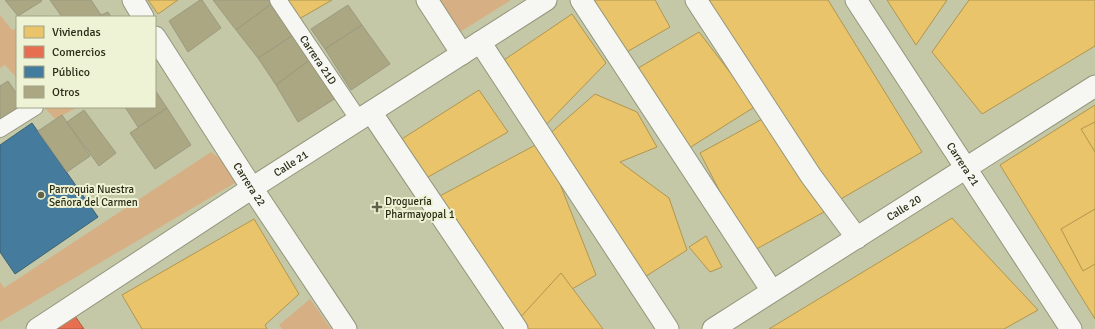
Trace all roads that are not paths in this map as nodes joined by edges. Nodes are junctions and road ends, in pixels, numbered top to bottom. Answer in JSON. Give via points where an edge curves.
{"nodes":[{"id":1,"x":132,"y":0,"type":"edge"},
{"id":2,"x":278,"y":0,"type":"edge"},
{"id":3,"x":427,"y":0,"type":"edge"},
{"id":4,"x":546,"y":0,"type":"edge"},
{"id":5,"x":581,"y":0,"type":"edge"},
{"id":6,"x":696,"y":0,"type":"edge"},
{"id":7,"x":856,"y":0,"type":"edge"},
{"id":8,"x":142,"y":16,"type":"edge"},
{"id":9,"x":156,"y":39,"type":"edge"},
{"id":10,"x":480,"y":42,"type":"junction"},
{"id":11,"x":462,"y":54,"type":"junction"},
{"id":12,"x":1095,"y":86,"type":"edge"},
{"id":13,"x":33,"y":108,"type":"edge"},
{"id":14,"x":365,"y":116,"type":"junction"},
{"id":15,"x":0,"y":129,"type":"edge"},
{"id":16,"x":966,"y":168,"type":"junction"},
{"id":17,"x":252,"y":188,"type":"junction"},
{"id":18,"x":857,"y":238,"type":"junction"},
{"id":19,"x":772,"y":291,"type":"junction"},
{"id":20,"x":37,"y":329,"type":"edge"},
{"id":21,"x":346,"y":329,"type":"edge"},
{"id":22,"x":517,"y":329,"type":"edge"},
{"id":23,"x":668,"y":329,"type":"edge"},
{"id":24,"x":713,"y":329,"type":"edge"},
{"id":25,"x":1071,"y":329,"type":"edge"}],
"edges":[{"from":1,"to":8,"type":"street"},
{"from":2,"to":14,"type":"street","name":"Carrera 21D"},
{"from":3,"to":11,"type":"street"},
{"from":4,"to":10,"type":"street","name":"Calle 21"},
{"from":5,"to":19,"type":"street"},
{"from":6,"to":18,"type":"street","via":[[811,176]]},
{"from":7,"to":16,"type":"street","name":"Carrera 21"},
{"from":9,"to":17,"type":"street","name":"Carrera 22"},
{"from":10,"to":11,"type":"street","name":"Calle 21"},
{"from":10,"to":23,"type":"street"},
{"from":11,"to":14,"type":"street","name":"Calle 21"},
{"from":12,"to":16,"type":"street","name":"Calle 20"},
{"from":13,"to":15,"type":"street"},
{"from":14,"to":17,"type":"street","name":"Calle 21"},
{"from":14,"to":22,"type":"street"},
{"from":16,"to":18,"type":"street","name":"Calle 20"},
{"from":16,"to":25,"type":"street","name":"Carrera 21"},
{"from":17,"to":20,"type":"street","name":"Calle 21"},
{"from":17,"to":21,"type":"street","name":"Carrera 22"},
{"from":18,"to":19,"type":"street","name":"Calle 20"},
{"from":19,"to":24,"type":"street","name":"Calle 20"}]}
